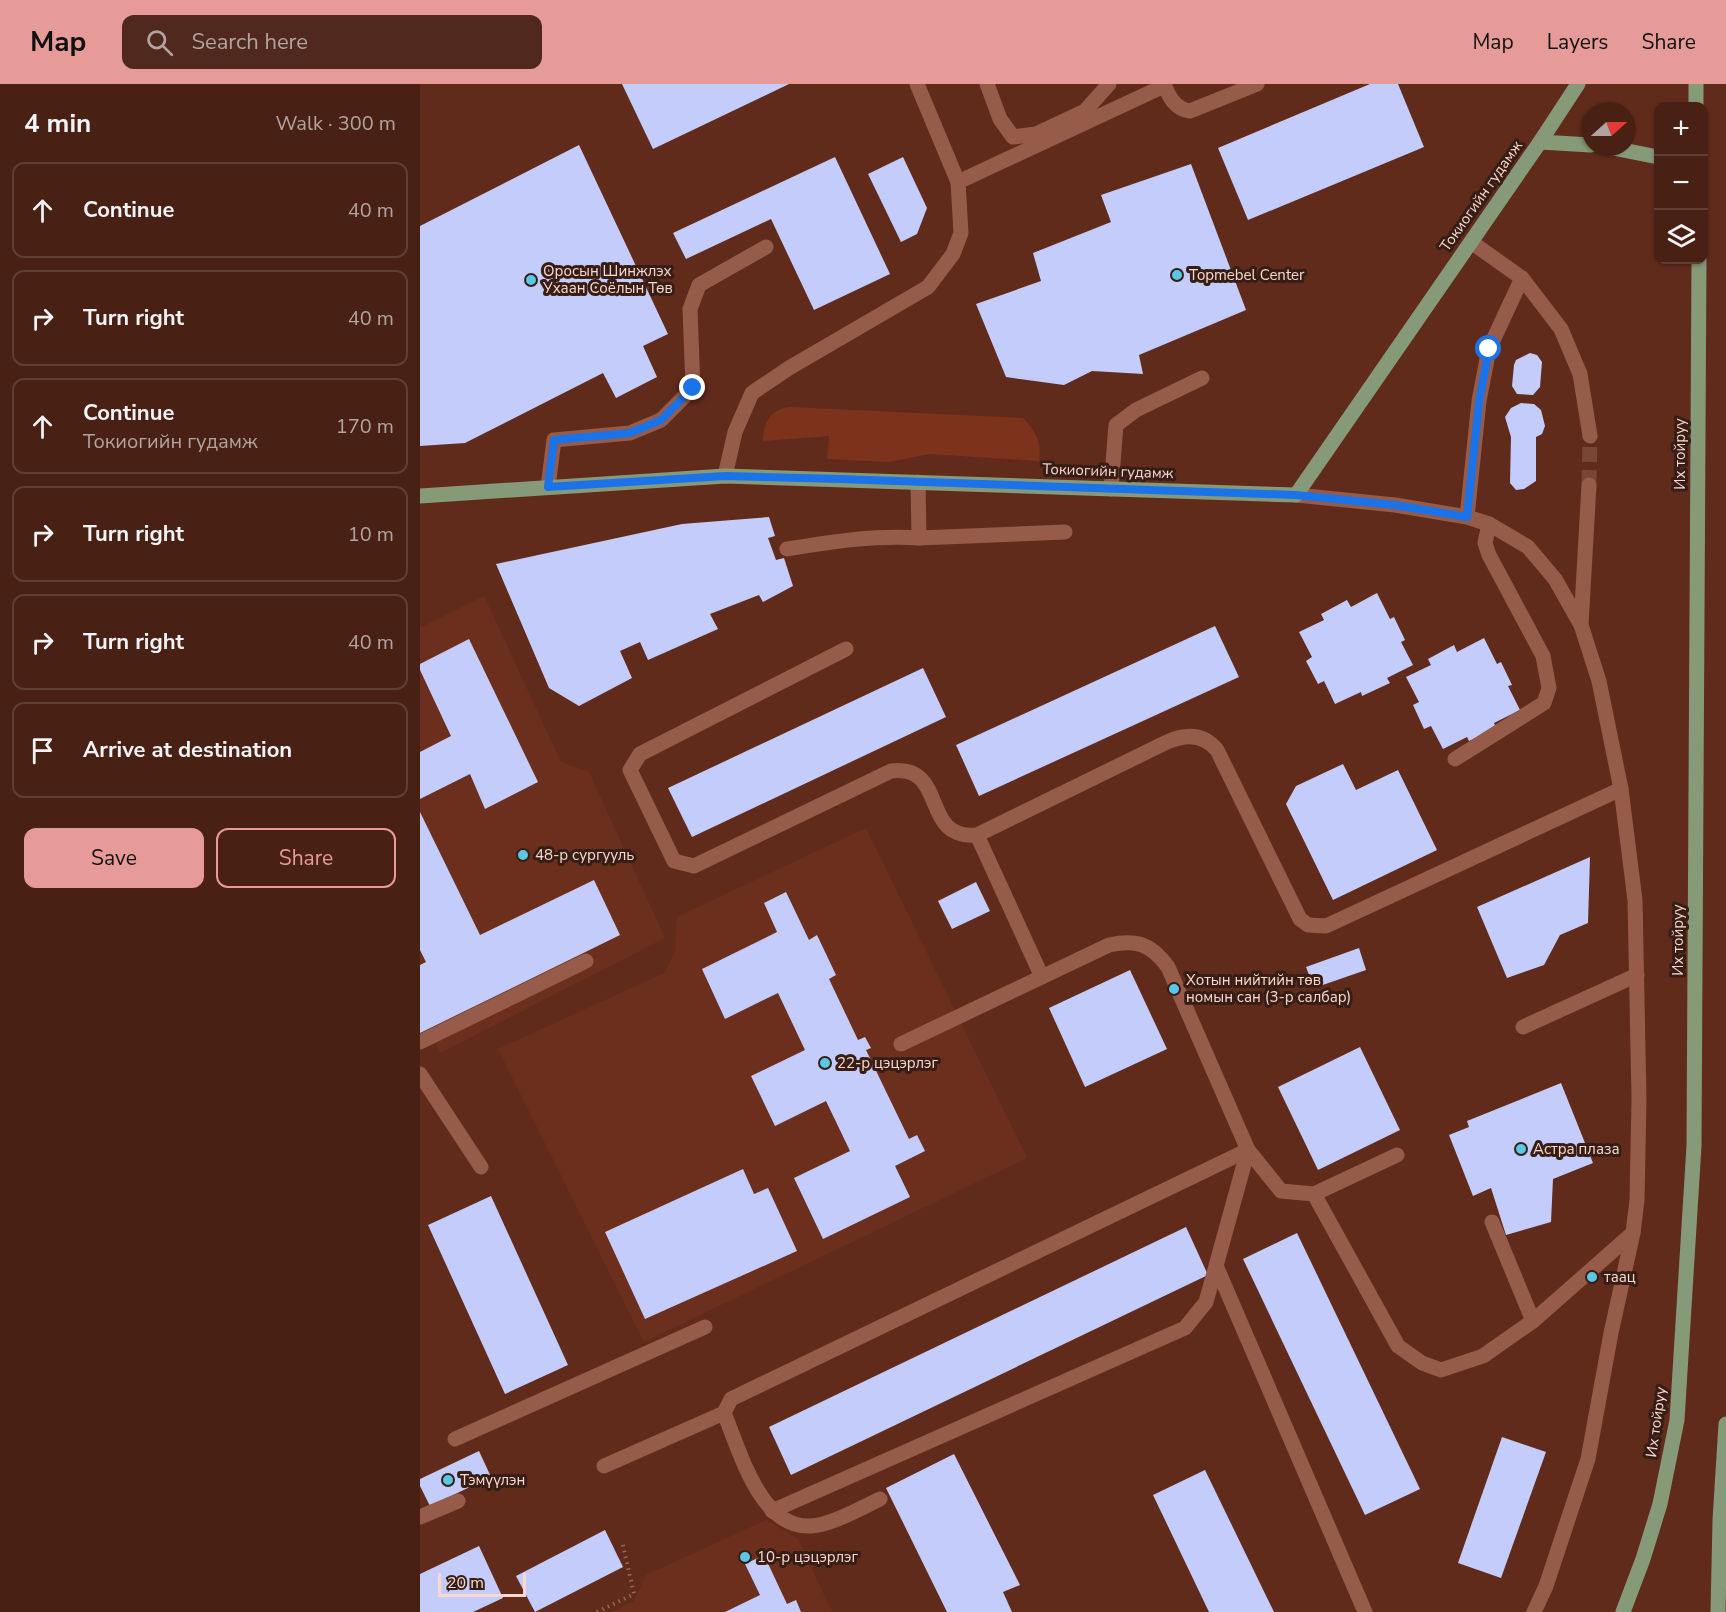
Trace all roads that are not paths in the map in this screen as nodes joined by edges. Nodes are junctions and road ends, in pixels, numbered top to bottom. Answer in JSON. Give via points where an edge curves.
{"nodes":[{"id":1,"x":917,"y":84,"type":"edge"},
{"id":2,"x":987,"y":84,"type":"edge"},
{"id":3,"x":1109,"y":84,"type":"edge"},
{"id":4,"x":1257,"y":84,"type":"edge"},
{"id":5,"x":1578,"y":84,"type":"edge"},
{"id":6,"x":1696,"y":84,"type":"edge"},
{"id":7,"x":1164,"y":85,"type":"edge"},
{"id":8,"x":1570,"y":88,"type":"edge"},
{"id":9,"x":1696,"y":102,"type":"edge"},
{"id":10,"x":1540,"y":142,"type":"junction"},
{"id":11,"x":1582,"y":144,"type":"edge"},
{"id":12,"x":1636,"y":152,"type":"edge"},
{"id":13,"x":1654,"y":156,"type":"edge"},
{"id":14,"x":958,"y":182,"type":"junction"},
{"id":15,"x":1471,"y":242,"type":"junction"},
{"id":16,"x":766,"y":248,"type":"dead end"},
{"id":17,"x":1699,"y":264,"type":"edge"},
{"id":18,"x":1522,"y":278,"type":"junction"},
{"id":19,"x":1202,"y":378,"type":"dead end"},
{"id":20,"x":1590,"y":436,"type":"tunnel mouth"},
{"id":21,"x":725,"y":476,"type":"junction"},
{"id":22,"x":918,"y":482,"type":"junction"},
{"id":23,"x":1589,"y":485,"type":"tunnel mouth"},
{"id":24,"x":548,"y":487,"type":"junction"},
{"id":25,"x":1111,"y":489,"type":"junction"},
{"id":26,"x":1296,"y":495,"type":"junction"},
{"id":27,"x":420,"y":496,"type":"edge"},
{"id":28,"x":1467,"y":517,"type":"junction"},
{"id":29,"x":1489,"y":524,"type":"junction"},
{"id":30,"x":1065,"y":532,"type":"dead end"},
{"id":31,"x":920,"y":538,"type":"junction"},
{"id":32,"x":787,"y":549,"type":"dead end"},
{"id":33,"x":1581,"y":625,"type":"junction"},
{"id":34,"x":846,"y":649,"type":"dead end"},
{"id":35,"x":1455,"y":759,"type":"dead end"},
{"id":36,"x":1621,"y":789,"type":"junction"},
{"id":37,"x":977,"y":835,"type":"junction"},
{"id":38,"x":586,"y":961,"type":"dead end"},
{"id":39,"x":1636,"y":975,"type":"junction"},
{"id":40,"x":1042,"y":977,"type":"junction"},
{"id":41,"x":1523,"y":1028,"type":"dead end"},
{"id":42,"x":420,"y":1042,"type":"edge"},
{"id":43,"x":901,"y":1044,"type":"dead end"},
{"id":44,"x":420,"y":1074,"type":"edge"},
{"id":45,"x":1248,"y":1150,"type":"junction"},
{"id":46,"x":1397,"y":1155,"type":"dead end"},
{"id":47,"x":481,"y":1167,"type":"dead end"},
{"id":48,"x":1314,"y":1194,"type":"junction"},
{"id":49,"x":1492,"y":1222,"type":"dead end"},
{"id":50,"x":1632,"y":1233,"type":"junction"},
{"id":51,"x":1217,"y":1268,"type":"junction"},
{"id":52,"x":1533,"y":1321,"type":"junction"},
{"id":53,"x":705,"y":1327,"type":"dead end"},
{"id":54,"x":724,"y":1413,"type":"junction"},
{"id":55,"x":1726,"y":1424,"type":"edge"},
{"id":56,"x":455,"y":1439,"type":"dead end"},
{"id":57,"x":604,"y":1466,"type":"dead end"},
{"id":58,"x":880,"y":1499,"type":"dead end"},
{"id":59,"x":458,"y":1501,"type":"dead end"},
{"id":60,"x":772,"y":1511,"type":"junction"},
{"id":61,"x":420,"y":1517,"type":"edge"},
{"id":62,"x":1723,"y":1520,"type":"edge"},
{"id":63,"x":1365,"y":1612,"type":"edge"},
{"id":64,"x":1534,"y":1612,"type":"edge"},
{"id":65,"x":1623,"y":1612,"type":"edge"},
{"id":66,"x":1718,"y":1612,"type":"edge"}],
"edges":[{"from":1,"to":14,"type":"street"},
{"from":2,"to":3,"type":"street","via":[[1000,119],[1013,137],[1036,134],[1085,111]]},
{"from":4,"to":7,"type":"street","via":[[1190,111],[1181,110],[1174,103]]},
{"from":5,"to":8,"type":"main road","name":"Токиогийн гудамж"},
{"from":6,"to":9,"type":"main road"},
{"from":7,"to":14,"type":"street"},
{"from":8,"to":10,"type":"main road","name":"Токиогийн гудамж"},
{"from":10,"to":11,"type":"main road"},
{"from":10,"to":15,"type":"main road","name":"Токиогийн гудамж"},
{"from":12,"to":13,"type":"main road"},
{"from":14,"to":21,"type":"street","via":[[961,233],[941,272],[928,287],[752,393],[735,432]]},
{"from":15,"to":18,"type":"street"},
{"from":15,"to":26,"type":"main road","name":"Токиогийн гудамж"},
{"from":16,"to":24,"type":"street","via":[[699,285],[690,309],[693,388],[661,420],[630,433],[554,440]]},
{"from":17,"to":65,"type":"main road","name":"Их тойруу","via":[[1694,1146],[1677,1420],[1660,1504]]},
{"from":18,"to":20,"type":"street","via":[[1561,330],[1580,374]]},
{"from":18,"to":28,"type":"street","via":[[1489,349],[1479,402]]},
{"from":19,"to":25,"type":"street","via":[[1136,410],[1116,425]]},
{"from":21,"to":22,"type":"main road","name":"Токиогийн гудамж"},
{"from":21,"to":24,"type":"main road","name":"Токиогийн гудамж"},
{"from":22,"to":25,"type":"main road","name":"Токиогийн гудамж"},
{"from":22,"to":31,"type":"street"},
{"from":23,"to":33,"type":"street"},
{"from":24,"to":27,"type":"main road","name":"Токиогийн гудамж"},
{"from":25,"to":26,"type":"main road","name":"Токиогийн гудамж"},
{"from":26,"to":28,"type":"street"},
{"from":28,"to":29,"type":"street"},
{"from":29,"to":33,"type":"street","via":[[1528,547],[1555,579]]},
{"from":29,"to":35,"type":"street","via":[[1485,543],[1489,555],[1543,656],[1549,688],[1544,703]]},
{"from":30,"to":31,"type":"street"},
{"from":31,"to":32,"type":"street","via":[[840,540]]},
{"from":33,"to":36,"type":"street","via":[[1599,681]]},
{"from":34,"to":37,"type":"street","via":[[640,754],[630,770],[674,861],[694,866],[891,771],[902,770],[922,779],[945,824],[954,833]]},
{"from":36,"to":37,"type":"street","via":[[1326,926],[1308,925],[1300,919],[1217,750],[1196,736],[1167,742]]},
{"from":36,"to":39,"type":"street","via":[[1635,900]]},
{"from":37,"to":40,"type":"street"},
{"from":38,"to":42,"type":"street"},
{"from":39,"to":41,"type":"street"},
{"from":39,"to":50,"type":"street","via":[[1639,1110],[1637,1200]]},
{"from":40,"to":43,"type":"street"},
{"from":40,"to":45,"type":"street","via":[[1109,945],[1124,942],[1138,942],[1160,957],[1168,967]]},
{"from":44,"to":47,"type":"street"},
{"from":45,"to":48,"type":"street","via":[[1281,1191]]},
{"from":45,"to":51,"type":"street"},
{"from":45,"to":54,"type":"street","via":[[731,1399]]},
{"from":46,"to":48,"type":"street"},
{"from":48,"to":52,"type":"street","via":[[1398,1346],[1422,1364],[1441,1370],[1483,1356]]},
{"from":49,"to":52,"type":"street"},
{"from":50,"to":52,"type":"street"},
{"from":50,"to":64,"type":"street","via":[[1588,1459]]},
{"from":51,"to":60,"type":"street","via":[[1206,1302],[1185,1328]]},
{"from":51,"to":63,"type":"street"},
{"from":53,"to":56,"type":"street"},
{"from":54,"to":57,"type":"street"},
{"from":54,"to":60,"type":"street","via":[[759,1494]]},
{"from":55,"to":62,"type":"main road"},
{"from":58,"to":60,"type":"street","via":[[845,1516],[811,1526],[784,1521]]},
{"from":59,"to":61,"type":"street"},
{"from":62,"to":66,"type":"main road"}]}
